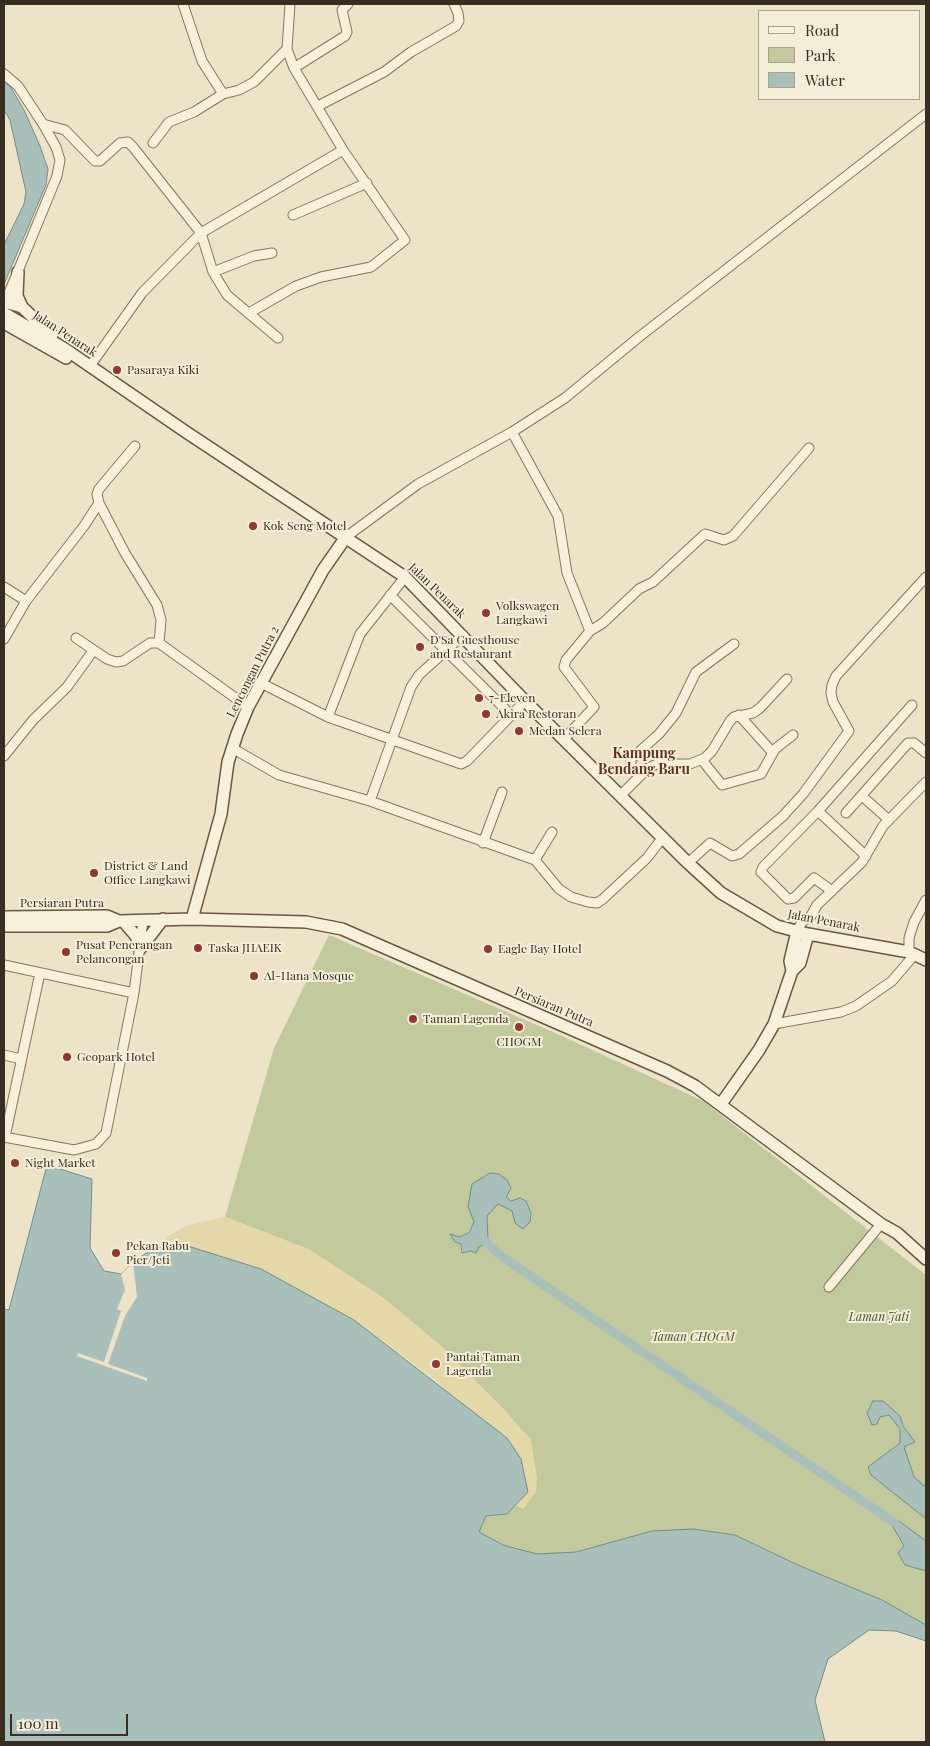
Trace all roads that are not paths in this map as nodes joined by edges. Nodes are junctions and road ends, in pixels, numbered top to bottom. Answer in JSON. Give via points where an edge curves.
{"nodes":[{"id":1,"x":183,"y":4,"type":"edge"},
{"id":2,"x":290,"y":4,"type":"edge"},
{"id":3,"x":348,"y":4,"type":"edge"},
{"id":4,"x":454,"y":4,"type":"edge"},
{"id":5,"x":287,"y":49,"type":"junction"},
{"id":6,"x":294,"y":68,"type":"junction"},
{"id":7,"x":4,"y":74,"type":"edge"},
{"id":8,"x":223,"y":94,"type":"junction"},
{"id":9,"x":318,"y":106,"type":"junction"},
{"id":10,"x":926,"y":114,"type":"edge"},
{"id":11,"x":43,"y":124,"type":"junction"},
{"id":12,"x":153,"y":143,"type":"dead end"},
{"id":13,"x":343,"y":150,"type":"junction"},
{"id":14,"x":367,"y":183,"type":"junction"},
{"id":15,"x":293,"y":215,"type":"dead end"},
{"id":16,"x":201,"y":233,"type":"junction"},
{"id":17,"x":272,"y":253,"type":"dead end"},
{"id":18,"x":18,"y":272,"type":"junction"},
{"id":19,"x":213,"y":272,"type":"junction"},
{"id":20,"x":22,"y":307,"type":"junction"},
{"id":21,"x":248,"y":313,"type":"junction"},
{"id":22,"x":6,"y":316,"type":"edge"},
{"id":23,"x":278,"y":338,"type":"dead end"},
{"id":24,"x":65,"y":349,"type":"junction"},
{"id":25,"x":94,"y":369,"type":"junction"},
{"id":26,"x":512,"y":432,"type":"junction"},
{"id":27,"x":135,"y":446,"type":"dead end"},
{"id":28,"x":810,"y":448,"type":"dead end"},
{"id":29,"x":99,"y":503,"type":"junction"},
{"id":30,"x":346,"y":538,"type":"junction"},
{"id":31,"x":405,"y":577,"type":"junction"},
{"id":32,"x":926,"y":577,"type":"edge"},
{"id":33,"x":4,"y":587,"type":"edge"},
{"id":34,"x":390,"y":595,"type":"junction"},
{"id":35,"x":26,"y":601,"type":"junction"},
{"id":36,"x":590,"y":631,"type":"junction"},
{"id":37,"x":463,"y":635,"type":"junction"},
{"id":38,"x":76,"y":638,"type":"dead end"},
{"id":39,"x":4,"y":639,"type":"edge"},
{"id":40,"x":159,"y":643,"type":"junction"},
{"id":41,"x":734,"y":644,"type":"dead end"},
{"id":42,"x":93,"y":651,"type":"junction"},
{"id":43,"x":447,"y":651,"type":"junction"},
{"id":44,"x":787,"y":678,"type":"dead end"},
{"id":45,"x":262,"y":682,"type":"junction"},
{"id":46,"x":525,"y":701,"type":"junction"},
{"id":47,"x":912,"y":705,"type":"dead end"},
{"id":48,"x":248,"y":707,"type":"junction"},
{"id":49,"x":511,"y":715,"type":"junction"},
{"id":50,"x":739,"y":715,"type":"junction"},
{"id":51,"x":328,"y":717,"type":"junction"},
{"id":52,"x":793,"y":734,"type":"dead end"},
{"id":53,"x":392,"y":739,"type":"junction"},
{"id":54,"x":564,"y":739,"type":"junction"},
{"id":55,"x":232,"y":748,"type":"junction"},
{"id":56,"x":773,"y":753,"type":"junction"},
{"id":57,"x":926,"y":753,"type":"edge"},
{"id":58,"x":4,"y":756,"type":"edge"},
{"id":59,"x":702,"y":760,"type":"junction"},
{"id":60,"x":638,"y":775,"type":"junction"},
{"id":61,"x":926,"y":782,"type":"edge"},
{"id":62,"x":502,"y":792,"type":"dead end"},
{"id":63,"x":621,"y":795,"type":"junction"},
{"id":64,"x":862,"y":796,"type":"junction"},
{"id":65,"x":370,"y":801,"type":"junction"},
{"id":66,"x":818,"y":811,"type":"junction"},
{"id":67,"x":846,"y":813,"type":"dead end"},
{"id":68,"x":890,"y":820,"type":"junction"},
{"id":69,"x":552,"y":832,"type":"dead end"},
{"id":70,"x":663,"y":837,"type":"junction"},
{"id":71,"x":483,"y":842,"type":"junction"},
{"id":72,"x":866,"y":856,"type":"junction"},
{"id":73,"x":535,"y":860,"type":"junction"},
{"id":74,"x":688,"y":863,"type":"junction"},
{"id":75,"x":832,"y":891,"type":"junction"},
{"id":76,"x":926,"y":900,"type":"edge"},
{"id":77,"x":4,"y":917,"type":"edge"},
{"id":78,"x":163,"y":919,"type":"junction"},
{"id":79,"x":192,"y":919,"type":"junction"},
{"id":80,"x":144,"y":920,"type":"junction"},
{"id":81,"x":121,"y":921,"type":"junction"},
{"id":82,"x":4,"y":926,"type":"edge"},
{"id":83,"x":777,"y":926,"type":"junction"},
{"id":84,"x":803,"y":933,"type":"junction"},
{"id":85,"x":828,"y":937,"type":"junction"},
{"id":86,"x":140,"y":949,"type":"junction"},
{"id":87,"x":797,"y":954,"type":"junction"},
{"id":88,"x":920,"y":955,"type":"edge"},
{"id":89,"x":4,"y":965,"type":"edge"},
{"id":90,"x":40,"y":973,"type":"junction"},
{"id":91,"x":134,"y":993,"type":"junction"},
{"id":92,"x":774,"y":1024,"type":"junction"},
{"id":93,"x":4,"y":1055,"type":"edge"},
{"id":94,"x":22,"y":1059,"type":"junction"},
{"id":95,"x":721,"y":1104,"type":"junction"},
{"id":96,"x":4,"y":1137,"type":"edge"},
{"id":97,"x":881,"y":1224,"type":"junction"},
{"id":98,"x":926,"y":1259,"type":"edge"},
{"id":99,"x":830,"y":1287,"type":"dead end"}],
"edges":[{"from":1,"to":8,"type":"street","via":[[202,61]]},
{"from":2,"to":5,"type":"street"},
{"from":3,"to":6,"type":"street","via":[[342,10],[345,36]]},
{"from":4,"to":9,"type":"street","via":[[459,21],[449,32],[411,52],[384,72]]},
{"from":5,"to":6,"type":"street"},
{"from":5,"to":8,"type":"street","via":[[254,82]]},
{"from":6,"to":9,"type":"street"},
{"from":7,"to":11,"type":"street","via":[[18,86]]},
{"from":8,"to":12,"type":"street","via":[[170,122]]},
{"from":9,"to":13,"type":"street"},
{"from":10,"to":26,"type":"street","via":[[565,398]]},
{"from":11,"to":16,"type":"street","via":[[65,130],[95,161],[120,143],[128,142]]},
{"from":11,"to":18,"type":"street","via":[[60,160],[57,176]]},
{"from":13,"to":14,"type":"street"},
{"from":13,"to":16,"type":"street"},
{"from":14,"to":15,"type":"street"},
{"from":14,"to":21,"type":"street","via":[[403,235],[403,243],[364,270],[342,272],[296,286]]},
{"from":16,"to":19,"type":"street"},
{"from":16,"to":25,"type":"street","via":[[142,293]]},
{"from":17,"to":19,"type":"street","via":[[254,256]]},
{"from":18,"to":20,"type":"main road","via":[[17,296]]},
{"from":18,"to":22,"type":"street"},
{"from":19,"to":21,"type":"street","via":[[226,295]]},
{"from":20,"to":22,"type":"main road"},
{"from":20,"to":24,"type":"main road"},
{"from":21,"to":23,"type":"street"},
{"from":22,"to":24,"type":"main road","name":"Jalan Penarak"},
{"from":22,"to":25,"type":"main road","via":[[80,366]]},
{"from":24,"to":25,"type":"main road","name":"Jalan Penarak"},
{"from":25,"to":30,"type":"main road","name":"Jalan Penarak"},
{"from":26,"to":30,"type":"street","via":[[418,484]]},
{"from":26,"to":36,"type":"street","via":[[558,516],[567,574]]},
{"from":27,"to":29,"type":"street","via":[[99,489]]},
{"from":28,"to":36,"type":"street","via":[[734,536],[724,540],[705,534],[653,582],[639,589]]},
{"from":29,"to":35,"type":"street"},
{"from":29,"to":40,"type":"street","via":[[157,605]]},
{"from":30,"to":31,"type":"main road","name":"Jalan Penarak"},
{"from":30,"to":45,"type":"main road","name":"Lencongan Putra 2","via":[[323,570]]},
{"from":31,"to":34,"type":"street"},
{"from":31,"to":37,"type":"main road","name":"Jalan Penarak"},
{"from":32,"to":74,"type":"street","via":[[836,676],[830,693],[848,731],[803,794],[739,854],[732,856],[710,843]]},
{"from":33,"to":35,"type":"street"},
{"from":34,"to":43,"type":"street"},
{"from":34,"to":51,"type":"street","via":[[360,634]]},
{"from":35,"to":39,"type":"street"},
{"from":36,"to":54,"type":"street","via":[[564,667],[594,707]]},
{"from":37,"to":43,"type":"street"},
{"from":37,"to":46,"type":"main road","name":"Jalan Penarak"},
{"from":38,"to":42,"type":"street"},
{"from":40,"to":42,"type":"street","via":[[150,643],[123,661],[116,662]]},
{"from":40,"to":48,"type":"street"},
{"from":41,"to":60,"type":"street","via":[[696,672],[676,713],[660,734],[631,759],[631,766]]},
{"from":42,"to":58,"type":"street","via":[[67,687],[33,720]]},
{"from":43,"to":49,"type":"street"},
{"from":43,"to":53,"type":"street","via":[[419,675],[411,687]]},
{"from":44,"to":50,"type":"street","via":[[760,708],[753,713]]},
{"from":45,"to":48,"type":"main road","name":"Lencongan Putra 2"},
{"from":45,"to":51,"type":"street"},
{"from":46,"to":49,"type":"street"},
{"from":46,"to":54,"type":"main road","name":"Jalan Penarak"},
{"from":47,"to":66,"type":"street"},
{"from":48,"to":55,"type":"main road","name":"Lencongan Putra 2"},
{"from":49,"to":53,"type":"street","via":[[461,764]]},
{"from":50,"to":56,"type":"street"},
{"from":50,"to":59,"type":"street","via":[[730,721],[712,751]]},
{"from":51,"to":53,"type":"street"},
{"from":52,"to":56,"type":"street"},
{"from":53,"to":65,"type":"street"},
{"from":54,"to":63,"type":"main road","name":"Jalan Penarak"},
{"from":55,"to":65,"type":"street","via":[[280,775]]},
{"from":55,"to":79,"type":"main road","name":"Lencongan Putra 2","via":[[221,814]]},
{"from":56,"to":59,"type":"street","via":[[761,774],[722,785]]},
{"from":57,"to":64,"type":"street","via":[[914,743],[908,744]]},
{"from":59,"to":60,"type":"street","via":[[690,764],[657,764]]},
{"from":60,"to":63,"type":"street"},
{"from":61,"to":68,"type":"street"},
{"from":62,"to":71,"type":"street"},
{"from":63,"to":70,"type":"main road","name":"Jalan Penarak"},
{"from":64,"to":67,"type":"street"},
{"from":64,"to":68,"type":"street"},
{"from":65,"to":71,"type":"street"},
{"from":66,"to":72,"type":"street"},
{"from":66,"to":75,"type":"street","via":[[761,872],[788,899],[794,898],[814,878]]},
{"from":68,"to":72,"type":"street"},
{"from":69,"to":73,"type":"street"},
{"from":70,"to":73,"type":"street","via":[[647,858],[597,902],[571,897],[559,889]]},
{"from":70,"to":74,"type":"main road","name":"Jalan Penarak"},
{"from":71,"to":73,"type":"street"},
{"from":72,"to":75,"type":"street","via":[[855,871]]},
{"from":74,"to":83,"type":"main road","name":"Jalan Penarak","via":[[721,893]]},
{"from":75,"to":84,"type":"street","via":[[817,905]]},
{"from":76,"to":88,"type":"street","via":[[909,938]]},
{"from":77,"to":81,"type":"main road","name":"Persiaran Putra","via":[[107,916]]},
{"from":78,"to":79,"type":"main road","name":"Persiaran Putra"},
{"from":78,"to":80,"type":"main road","name":"Persiaran Putra"},
{"from":78,"to":86,"type":"main road"},
{"from":79,"to":95,"type":"main road","name":"Persiaran Putra","via":[[306,922],[342,929],[666,1071]]},
{"from":80,"to":81,"type":"main road","name":"Persiaran Putra"},
{"from":80,"to":86,"type":"street"},
{"from":81,"to":82,"type":"main road","name":"Persiaran Putra","via":[[106,926]]},
{"from":81,"to":86,"type":"main road","via":[[136,936]]},
{"from":83,"to":84,"type":"main road","name":"Jalan Penarak"},
{"from":83,"to":87,"type":"main road"},
{"from":84,"to":85,"type":"main road","name":"Jalan Penarak"},
{"from":84,"to":87,"type":"main road"},
{"from":85,"to":87,"type":"main road"},
{"from":85,"to":88,"type":"main road","name":"Jalan Penarak"},
{"from":86,"to":91,"type":"street"},
{"from":87,"to":92,"type":"main road"},
{"from":88,"to":92,"type":"street","via":[[892,981],[856,1006],[841,1012]]},
{"from":89,"to":90,"type":"street"},
{"from":90,"to":91,"type":"street"},
{"from":90,"to":94,"type":"street"},
{"from":91,"to":96,"type":"street","via":[[106,1133],[96,1144],[83,1150],[66,1150]]},
{"from":92,"to":95,"type":"main road"},
{"from":93,"to":94,"type":"street"},
{"from":94,"to":96,"type":"street"},
{"from":95,"to":97,"type":"main road","name":"Persiaran Putra"},
{"from":97,"to":98,"type":"main road","name":"Persiaran Putra","via":[[897,1233]]},
{"from":97,"to":99,"type":"street"}]}
